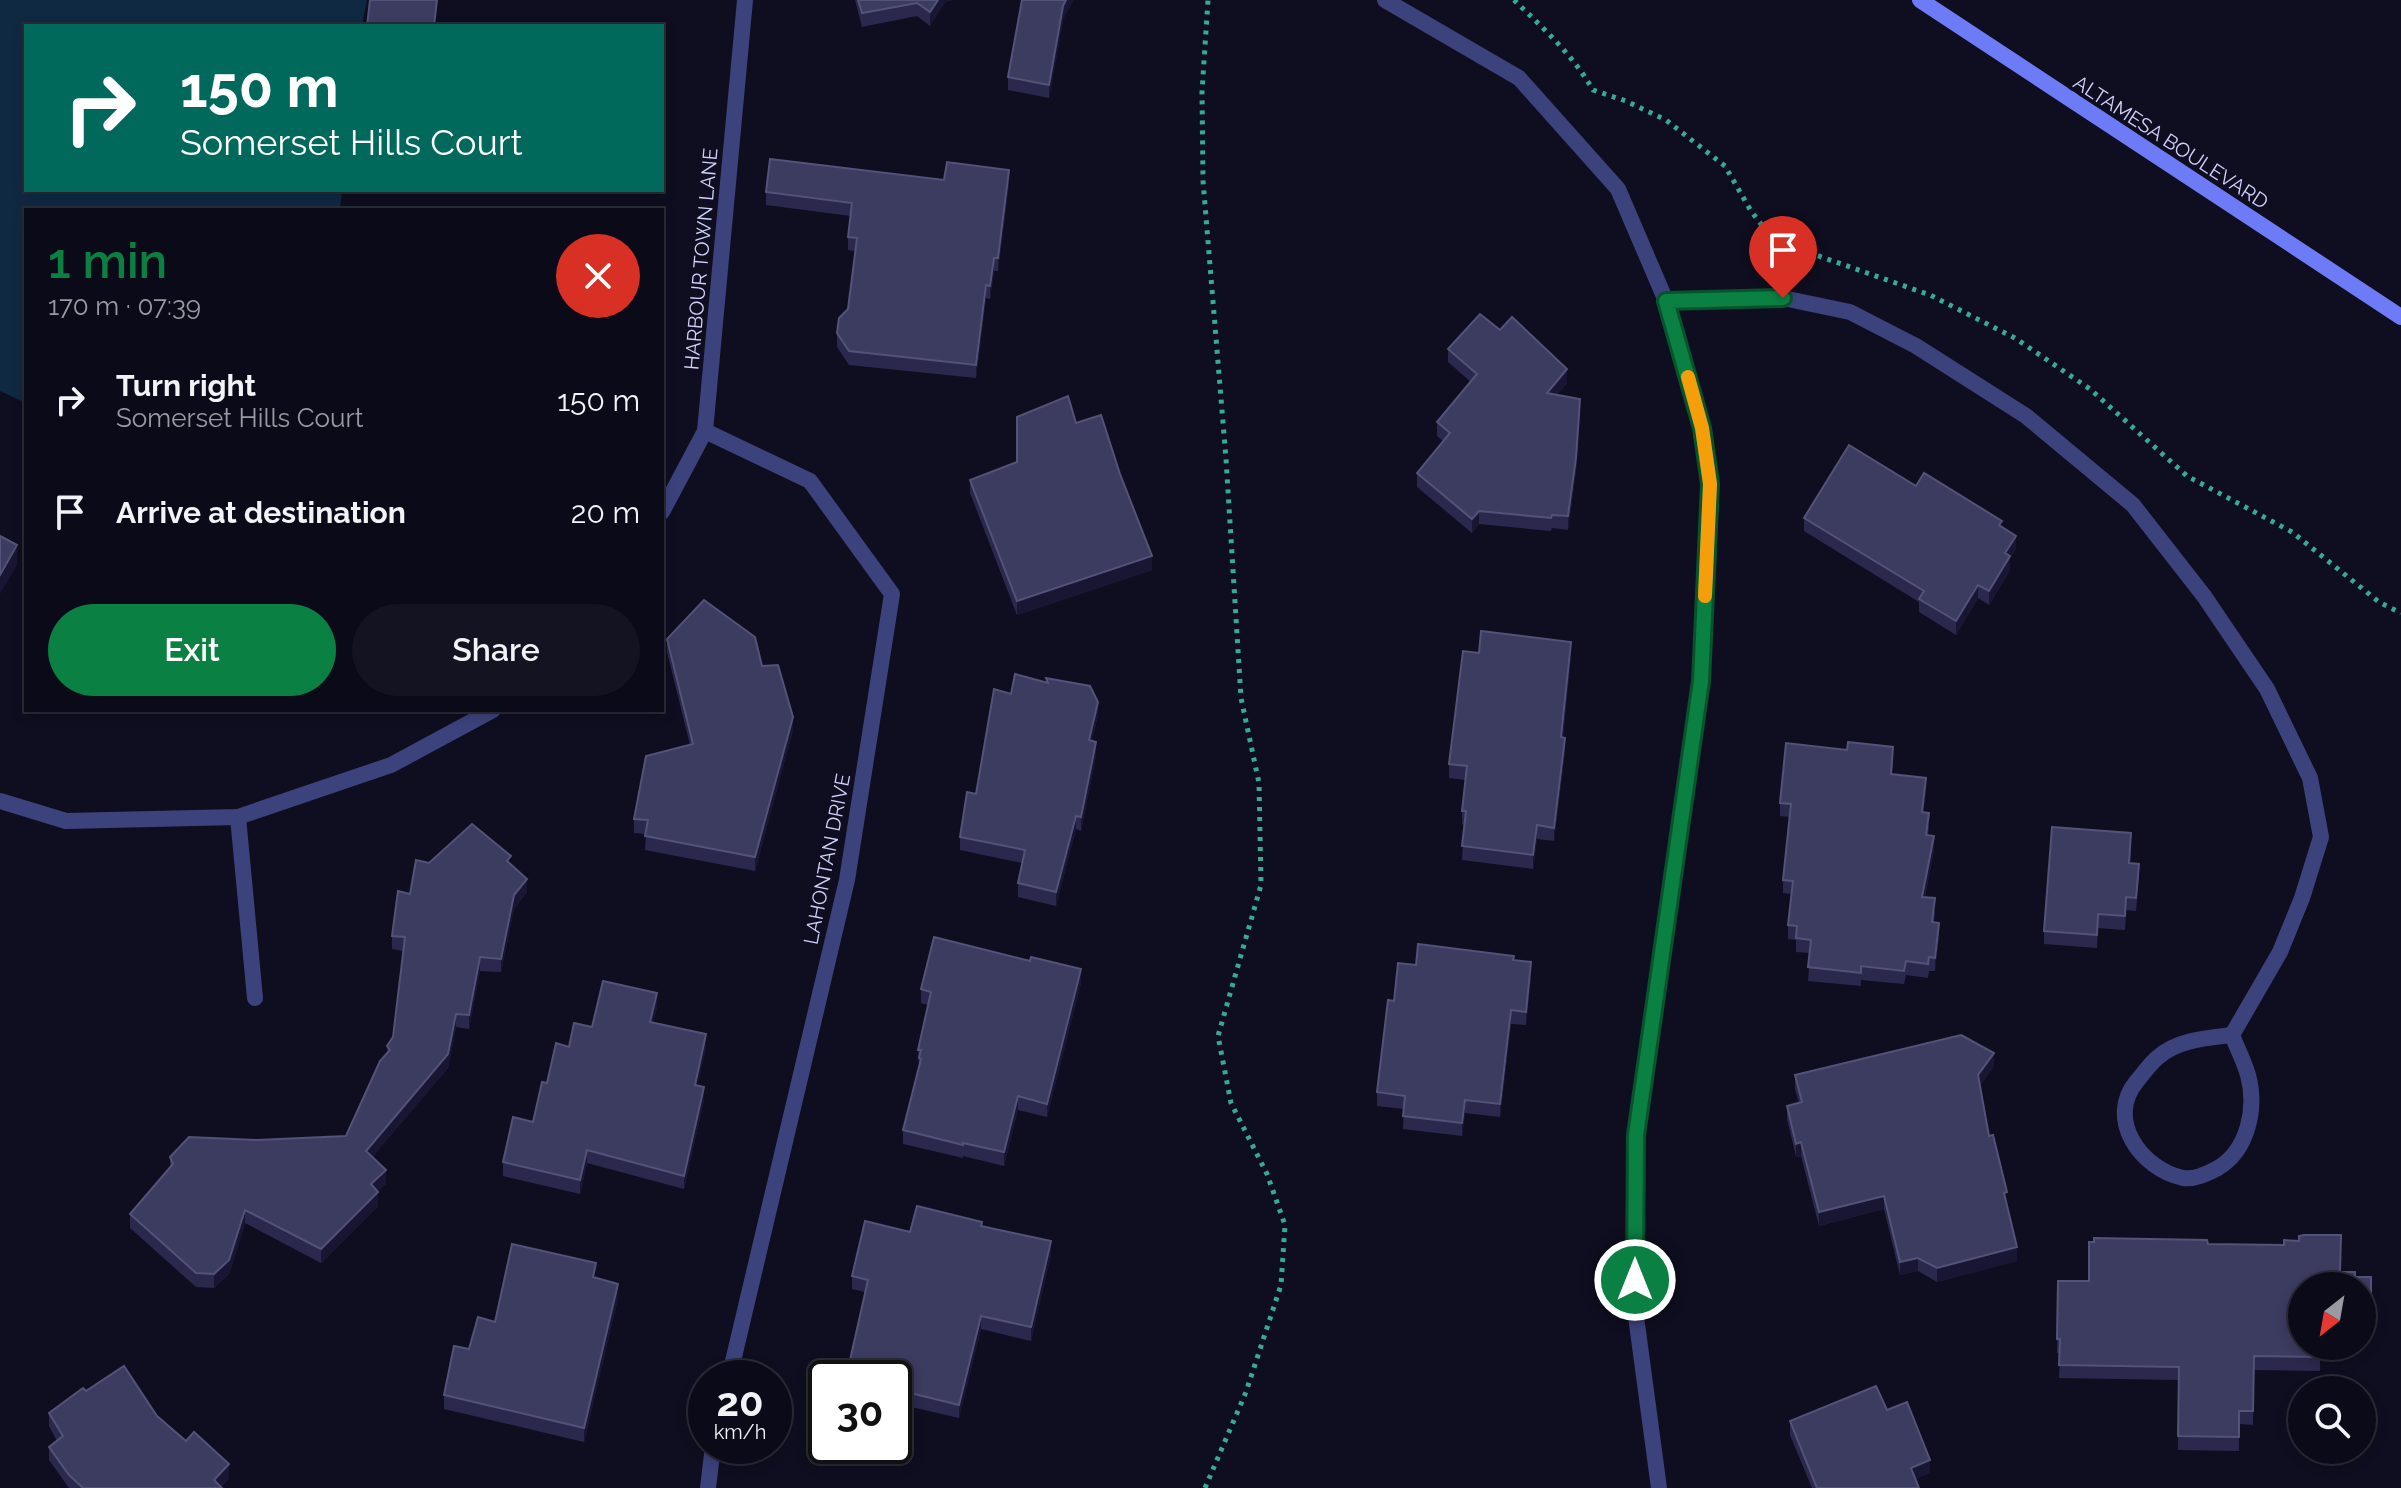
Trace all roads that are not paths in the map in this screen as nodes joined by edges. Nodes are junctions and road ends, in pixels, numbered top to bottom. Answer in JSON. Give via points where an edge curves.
{"nodes":[{"id":1,"x":745,"y":0,"type":"edge"},
{"id":2,"x":1385,"y":0,"type":"edge"},
{"id":3,"x":1920,"y":0,"type":"edge"},
{"id":4,"x":1666,"y":301,"type":"junction"},
{"id":5,"x":2401,"y":317,"type":"edge"},
{"id":6,"x":705,"y":431,"type":"junction"},
{"id":7,"x":664,"y":508,"type":"edge"},
{"id":8,"x":489,"y":712,"type":"edge"},
{"id":9,"x":0,"y":801,"type":"edge"},
{"id":10,"x":238,"y":817,"type":"junction"},
{"id":11,"x":255,"y":998,"type":"dead end"},
{"id":12,"x":2232,"y":1035,"type":"junction"},
{"id":13,"x":733,"y":1360,"type":"edge"},
{"id":14,"x":711,"y":1464,"type":"edge"},
{"id":15,"x":708,"y":1488,"type":"edge"},
{"id":16,"x":1659,"y":1488,"type":"edge"}],
"edges":[{"from":1,"to":6,"type":"street","name":"HARBOUR TOWN LANE"},
{"from":2,"to":4,"type":"street","via":[[1519,78],[1618,189]]},
{"from":3,"to":5,"type":"street","name":"ALTAMESA BOULEVARD"},
{"from":4,"to":12,"type":"street","via":[[1783,298],[1850,312],[1916,346],[2026,416],[2133,505],[2204,596],[2267,689],[2310,778],[2321,837],[2280,952]]},
{"from":4,"to":16,"type":"street","via":[[1702,428],[1710,484],[1701,681],[1636,1135],[1635,1309]]},
{"from":6,"to":7,"type":"street","name":"HARBOUR TOWN LANE"},
{"from":6,"to":13,"type":"street","name":"LAHONTAN DRIVE","via":[[810,481],[892,594],[847,880]]},
{"from":8,"to":10,"type":"street","via":[[391,765]]},
{"from":9,"to":10,"type":"street","via":[[66,821]]},
{"from":10,"to":11,"type":"street"},
{"from":12,"to":12,"type":"street","via":[[2189,1040],[2158,1056],[2130,1089],[2123,1118],[2133,1144],[2155,1165],[2185,1178],[2205,1175],[2229,1162],[2244,1139],[2251,1111],[2248,1076]]},
{"from":14,"to":15,"type":"street"}]}
